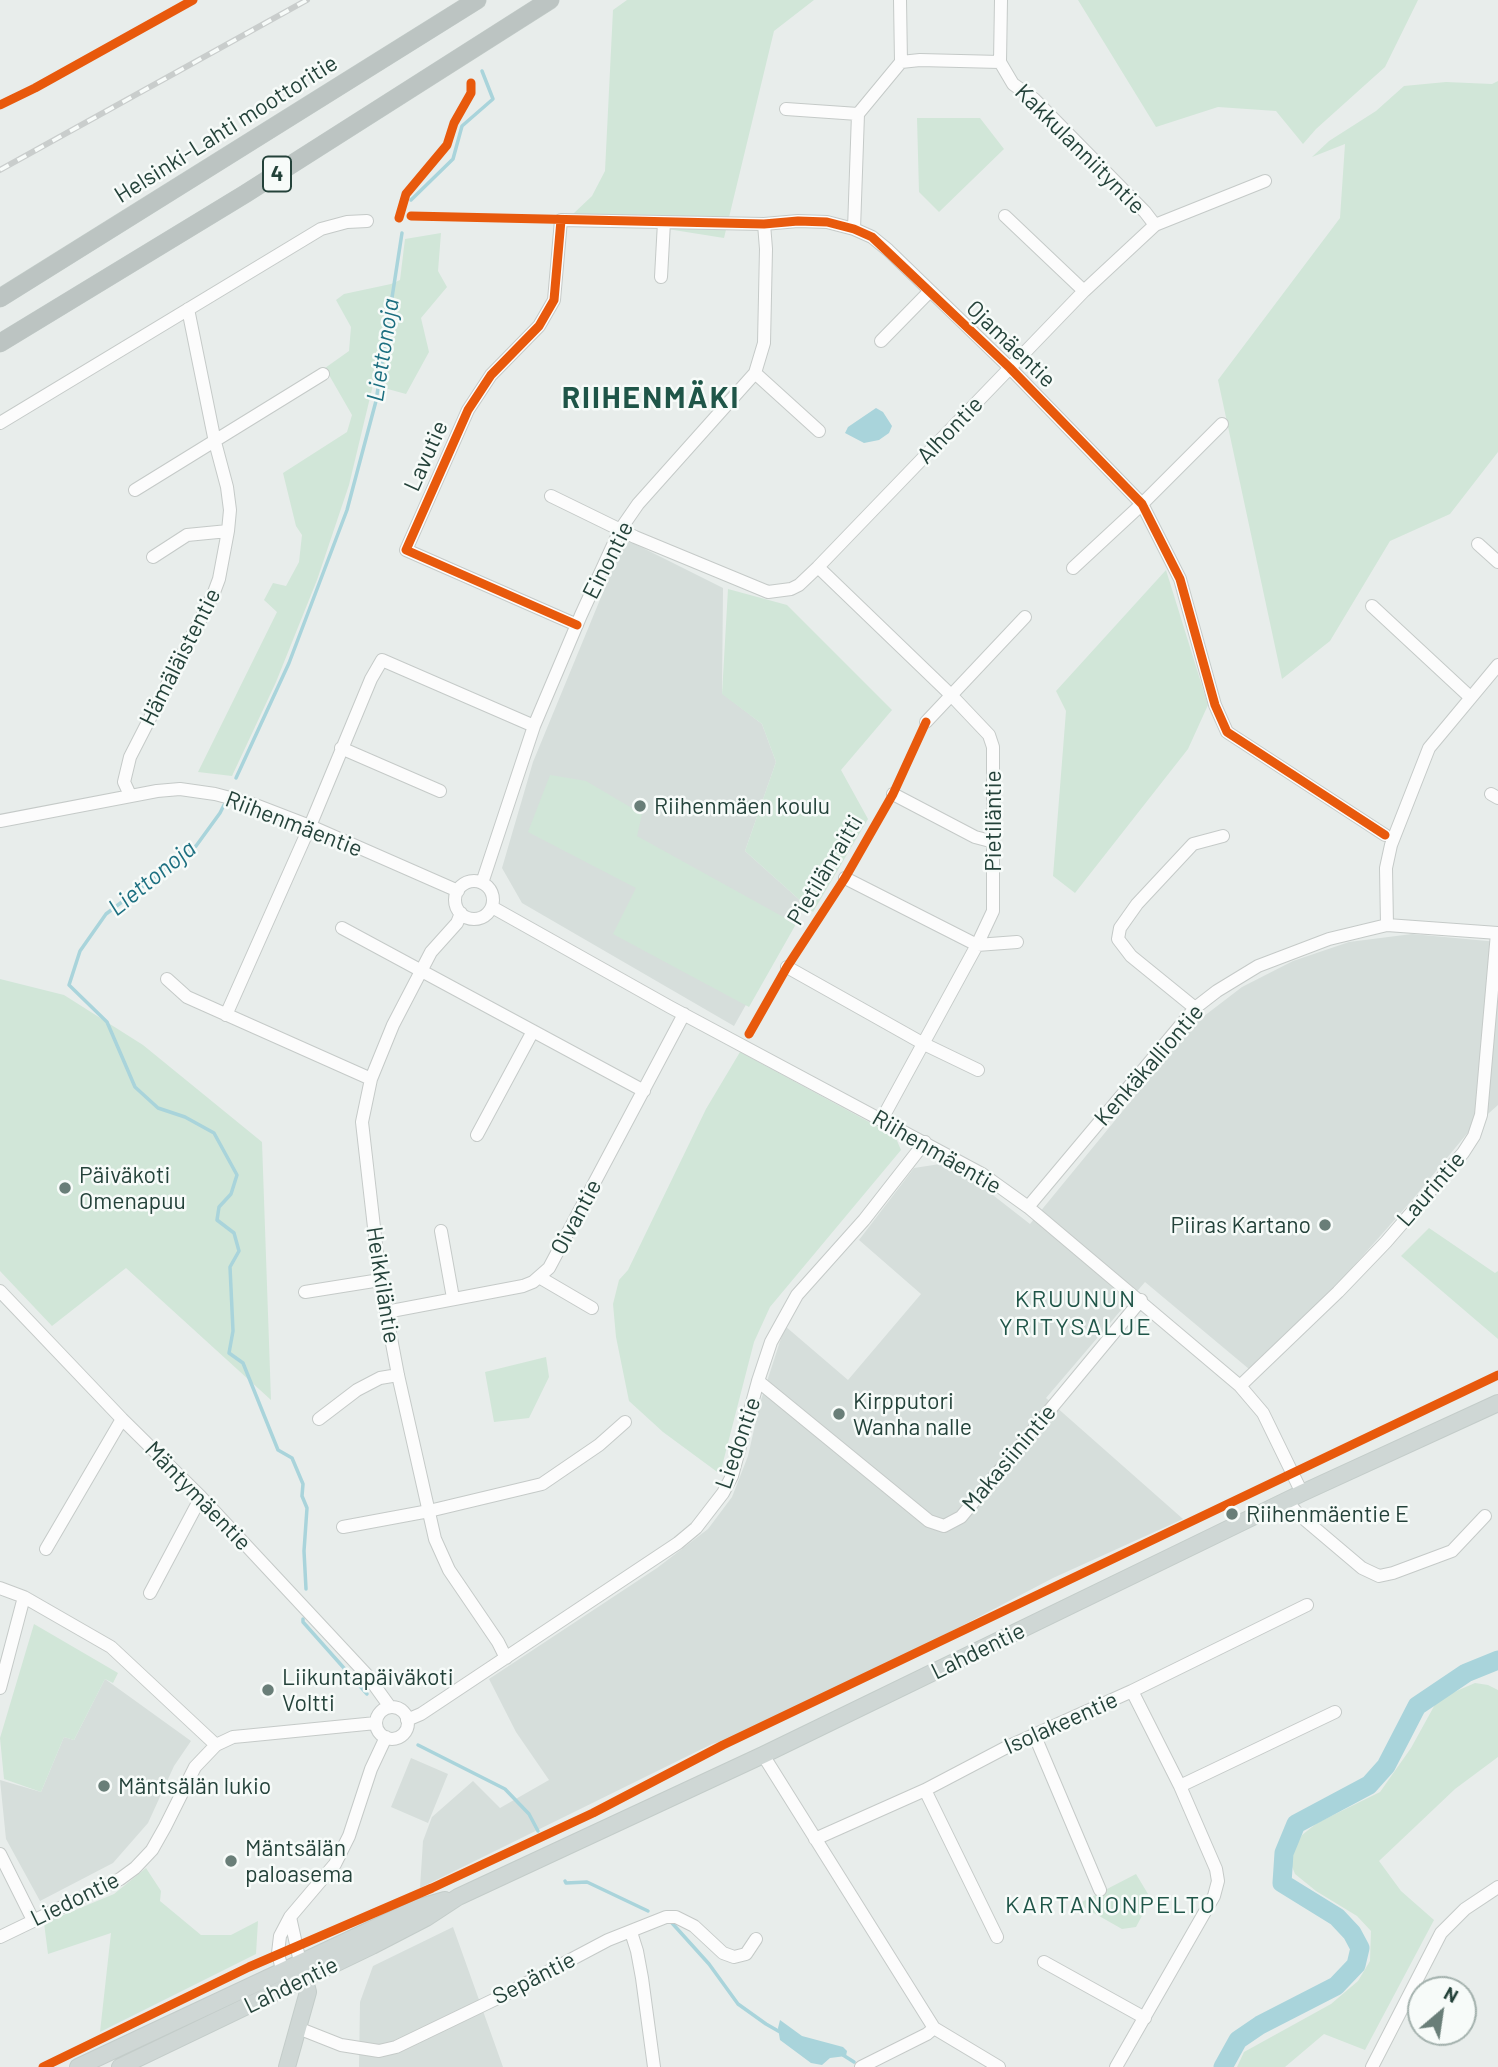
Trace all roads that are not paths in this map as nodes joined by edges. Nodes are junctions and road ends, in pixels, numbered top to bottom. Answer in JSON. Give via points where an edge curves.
{"nodes":[{"id":1,"x":477,"y":0,"type":"edge"},
{"id":2,"x":550,"y":0,"type":"edge"},
{"id":3,"x":900,"y":0,"type":"edge"},
{"id":4,"x":1001,"y":0,"type":"edge"},
{"id":5,"x":901,"y":62,"type":"junction"},
{"id":6,"x":1000,"y":62,"type":"junction"},
{"id":7,"x":786,"y":109,"type":"dead end"},
{"id":8,"x":858,"y":114,"type":"junction"},
{"id":9,"x":1265,"y":181,"type":"dead end"},
{"id":10,"x":1005,"y":216,"type":"dead end"},
{"id":11,"x":561,"y":220,"type":"joint"},
{"id":12,"x":367,"y":221,"type":"dead end"},
{"id":13,"x":664,"y":222,"type":"junction"},
{"id":14,"x":764,"y":224,"type":"junction"},
{"id":15,"x":1155,"y":225,"type":"junction"},
{"id":16,"x":854,"y":229,"type":"junction"},
{"id":17,"x":662,"y":277,"type":"dead end"},
{"id":18,"x":1084,"y":291,"type":"junction"},
{"id":19,"x":929,"y":292,"type":"junction"},
{"id":20,"x":0,"y":298,"type":"edge"},
{"id":21,"x":188,"y":309,"type":"junction"},
{"id":22,"x":881,"y":341,"type":"dead end"},
{"id":23,"x":0,"y":343,"type":"edge"},
{"id":24,"x":1010,"y":368,"type":"junction"},
{"id":25,"x":755,"y":373,"type":"junction"},
{"id":26,"x":323,"y":374,"type":"dead end"},
{"id":27,"x":0,"y":423,"type":"edge"},
{"id":28,"x":1222,"y":424,"type":"dead end"},
{"id":29,"x":819,"y":431,"type":"dead end"},
{"id":30,"x":215,"y":442,"type":"junction"},
{"id":31,"x":135,"y":490,"type":"dead end"},
{"id":32,"x":551,"y":496,"type":"dead end"},
{"id":33,"x":1142,"y":504,"type":"junction"},
{"id":34,"x":620,"y":530,"type":"junction"},
{"id":35,"x":228,"y":531,"type":"junction"},
{"id":36,"x":1478,"y":544,"type":"dead end"},
{"id":37,"x":153,"y":557,"type":"dead end"},
{"id":38,"x":1498,"y":562,"type":"edge"},
{"id":39,"x":818,"y":567,"type":"junction"},
{"id":40,"x":1073,"y":568,"type":"dead end"},
{"id":41,"x":1372,"y":606,"type":"dead end"},
{"id":42,"x":1025,"y":617,"type":"dead end"},
{"id":43,"x":577,"y":625,"type":"junction"},
{"id":44,"x":1498,"y":665,"type":"edge"},
{"id":45,"x":952,"y":696,"type":"junction"},
{"id":46,"x":1470,"y":697,"type":"junction"},
{"id":47,"x":926,"y":722,"type":"dead end"},
{"id":48,"x":534,"y":726,"type":"junction"},
{"id":49,"x":341,"y":748,"type":"junction"},
{"id":50,"x":440,"y":791,"type":"dead end"},
{"id":51,"x":893,"y":794,"type":"dead end"},
{"id":52,"x":130,"y":795,"type":"junction"},
{"id":53,"x":0,"y":821,"type":"edge"},
{"id":54,"x":310,"y":826,"type":"junction"},
{"id":55,"x":1385,"y":835,"type":"dead end"},
{"id":56,"x":1223,"y":836,"type":"dead end"},
{"id":57,"x":994,"y":842,"type":"junction"},
{"id":58,"x":845,"y":878,"type":"dead end"},
{"id":59,"x":482,"y":883,"type":"junction"},
{"id":60,"x":458,"y":891,"type":"junction"},
{"id":61,"x":492,"y":907,"type":"junction"},
{"id":62,"x":461,"y":914,"type":"junction"},
{"id":63,"x":1387,"y":925,"type":"junction"},
{"id":64,"x":342,"y":928,"type":"dead end"},
{"id":65,"x":1497,"y":933,"type":"edge"},
{"id":66,"x":1017,"y":942,"type":"dead end"},
{"id":67,"x":977,"y":945,"type":"junction"},
{"id":68,"x":787,"y":967,"type":"dead end"},
{"id":69,"x":422,"y":969,"type":"junction"},
{"id":70,"x":167,"y":979,"type":"dead end"},
{"id":71,"x":1195,"y":1008,"type":"junction"},
{"id":72,"x":684,"y":1014,"type":"junction"},
{"id":73,"x":226,"y":1015,"type":"junction"},
{"id":74,"x":533,"y":1031,"type":"junction"},
{"id":75,"x":924,"y":1044,"type":"junction"},
{"id":76,"x":978,"y":1070,"type":"dead end"},
{"id":77,"x":371,"y":1079,"type":"junction"},
{"id":78,"x":644,"y":1091,"type":"junction"},
{"id":79,"x":882,"y":1119,"type":"junction"},
{"id":80,"x":477,"y":1135,"type":"dead end"},
{"id":81,"x":925,"y":1142,"type":"junction"},
{"id":82,"x":1028,"y":1207,"type":"junction"},
{"id":83,"x":441,"y":1231,"type":"dead end"},
{"id":84,"x":539,"y":1277,"type":"junction"},
{"id":85,"x":380,"y":1280,"type":"junction"},
{"id":86,"x":0,"y":1291,"type":"edge"},
{"id":87,"x":305,"y":1292,"type":"dead end"},
{"id":88,"x":453,"y":1298,"type":"junction"},
{"id":89,"x":1141,"y":1300,"type":"junction"},
{"id":90,"x":593,"y":1308,"type":"dead end"},
{"id":91,"x":386,"y":1312,"type":"junction"},
{"id":92,"x":398,"y":1375,"type":"junction"},
{"id":93,"x":758,"y":1381,"type":"junction"},
{"id":94,"x":1240,"y":1386,"type":"junction"},
{"id":95,"x":1498,"y":1403,"type":"edge"},
{"id":96,"x":122,"y":1419,"type":"junction"},
{"id":97,"x":319,"y":1419,"type":"dead end"},
{"id":98,"x":625,"y":1422,"type":"dead end"},
{"id":99,"x":1303,"y":1493,"type":"junction"},
{"id":100,"x":201,"y":1497,"type":"junction"},
{"id":101,"x":1287,"y":1501,"type":"junction"},
{"id":102,"x":429,"y":1511,"type":"junction"},
{"id":103,"x":1485,"y":1516,"type":"dead end"},
{"id":104,"x":343,"y":1527,"type":"dead end"},
{"id":105,"x":46,"y":1549,"type":"dead end"},
{"id":106,"x":0,"y":1588,"type":"edge"},
{"id":107,"x":150,"y":1593,"type":"dead end"},
{"id":108,"x":24,"y":1597,"type":"junction"},
{"id":109,"x":1307,"y":1605,"type":"dead end"},
{"id":110,"x":506,"y":1658,"type":"junction"},
{"id":111,"x":0,"y":1688,"type":"edge"},
{"id":112,"x":1132,"y":1691,"type":"junction"},
{"id":113,"x":390,"y":1707,"type":"junction"},
{"id":114,"x":1335,"y":1712,"type":"dead end"},
{"id":115,"x":407,"y":1720,"type":"junction"},
{"id":116,"x":376,"y":1723,"type":"junction"},
{"id":117,"x":1034,"y":1734,"type":"junction"},
{"id":118,"x":386,"y":1737,"type":"junction"},
{"id":119,"x":216,"y":1745,"type":"junction"},
{"id":120,"x":763,"y":1755,"type":"junction"},
{"id":121,"x":1180,"y":1786,"type":"junction"},
{"id":122,"x":925,"y":1790,"type":"junction"},
{"id":123,"x":815,"y":1839,"type":"junction"},
{"id":124,"x":0,"y":1854,"type":"edge"},
{"id":125,"x":1498,"y":1887,"type":"edge"},
{"id":126,"x":1100,"y":1891,"type":"dead end"},
{"id":127,"x":457,"y":1897,"type":"junction"},
{"id":128,"x":290,"y":1917,"type":"junction"},
{"id":129,"x":33,"y":1920,"type":"junction"},
{"id":130,"x":631,"y":1932,"type":"junction"},
{"id":131,"x":0,"y":1937,"type":"edge"},
{"id":132,"x":997,"y":1937,"type":"dead end"},
{"id":133,"x":756,"y":1939,"type":"dead end"},
{"id":134,"x":300,"y":1962,"type":"junction"},
{"id":135,"x":1044,"y":1962,"type":"dead end"},
{"id":136,"x":282,"y":1970,"type":"junction"},
{"id":137,"x":305,"y":1978,"type":"junction"},
{"id":138,"x":289,"y":1986,"type":"junction"},
{"id":139,"x":1145,"y":2018,"type":"junction"},
{"id":140,"x":299,"y":2023,"type":"junction"},
{"id":141,"x":934,"y":2028,"type":"junction"},
{"id":142,"x":78,"y":2067,"type":"edge"},
{"id":143,"x":120,"y":2067,"type":"edge"},
{"id":144,"x":287,"y":2067,"type":"edge"},
{"id":145,"x":654,"y":2067,"type":"edge"},
{"id":146,"x":861,"y":2067,"type":"edge"},
{"id":147,"x":999,"y":2067,"type":"edge"},
{"id":148,"x":1116,"y":2067,"type":"edge"},
{"id":149,"x":1372,"y":2067,"type":"edge"}],
"edges":[{"from":1,"to":20,"type":"highway","name":"Helsinki-Lahti moottoritie","number":"4"},
{"from":2,"to":23,"type":"highway","number":"4","via":[[246,194]]},
{"from":3,"to":5,"type":"street"},
{"from":4,"to":6,"type":"street"},
{"from":5,"to":6,"type":"street","name":"Kakkulanniityntie"},
{"from":5,"to":8,"type":"street"},
{"from":6,"to":15,"type":"street","name":"Kakkulanniityntie","via":[[1013,84],[1034,99]]},
{"from":7,"to":8,"type":"street"},
{"from":8,"to":16,"type":"street"},
{"from":9,"to":15,"type":"street","name":"Alhontie"},
{"from":10,"to":18,"type":"street"},
{"from":11,"to":13,"type":"street","name":"Ojamäentie"},
{"from":11,"to":43,"type":"street","name":"Lavutie","via":[[554,300],[539,327],[491,375],[468,410],[406,550]]},
{"from":12,"to":21,"type":"street","via":[[321,229]]},
{"from":13,"to":14,"type":"street","name":"Ojamäentie"},
{"from":13,"to":17,"type":"street"},
{"from":14,"to":16,"type":"street","name":"Ojamäentie","via":[[798,220]]},
{"from":14,"to":25,"type":"street","name":"Einontie","via":[[764,344]]},
{"from":15,"to":18,"type":"street","name":"Alhontie"},
{"from":16,"to":19,"type":"street","name":"Ojamäentie","via":[[888,250]]},
{"from":18,"to":24,"type":"street","name":"Alhontie"},
{"from":19,"to":22,"type":"street"},
{"from":19,"to":24,"type":"street","name":"Ojamäentie"},
{"from":21,"to":27,"type":"street"},
{"from":21,"to":30,"type":"street","name":"Hämäläistentie"},
{"from":24,"to":33,"type":"street","name":"Ojamäentie"},
{"from":24,"to":39,"type":"street","name":"Alhontie"},
{"from":25,"to":29,"type":"street"},
{"from":25,"to":34,"type":"street","name":"Einontie"},
{"from":26,"to":30,"type":"street"},
{"from":28,"to":33,"type":"street"},
{"from":30,"to":31,"type":"street"},
{"from":30,"to":35,"type":"street","name":"Hämäläistentie","via":[[227,487]]},
{"from":32,"to":34,"type":"street","name":"Alhontie"},
{"from":33,"to":40,"type":"street"},
{"from":33,"to":55,"type":"street","name":"Ojamäentie","via":[[1180,579],[1215,705],[1227,732]]},
{"from":34,"to":39,"type":"street","name":"Alhontie","via":[[768,592],[799,585]]},
{"from":34,"to":43,"type":"street","name":"Einontie"},
{"from":35,"to":37,"type":"street","via":[[187,535]]},
{"from":35,"to":52,"type":"street","name":"Hämäläistentie","via":[[213,595],[130,757],[124,782]]},
{"from":36,"to":38,"type":"street"},
{"from":39,"to":45,"type":"street","name":"Pietiläntie"},
{"from":41,"to":46,"type":"street"},
{"from":42,"to":45,"type":"street"},
{"from":43,"to":48,"type":"street","name":"Einontie"},
{"from":44,"to":46,"type":"street"},
{"from":45,"to":47,"type":"street"},
{"from":45,"to":57,"type":"street","name":"Pietiläntie","via":[[989,735],[993,747]]},
{"from":46,"to":63,"type":"street","via":[[1429,748],[1404,808],[1386,868]]},
{"from":48,"to":49,"type":"street","via":[[382,660]]},
{"from":48,"to":59,"type":"street","name":"Einontie"},
{"from":49,"to":50,"type":"street"},
{"from":49,"to":54,"type":"street"},
{"from":51,"to":57,"type":"street","via":[[975,837]]},
{"from":52,"to":53,"type":"street","name":"Riihenmäentie"},
{"from":52,"to":54,"type":"street","name":"Riihenmäentie","via":[[180,789],[215,794]]},
{"from":54,"to":60,"type":"street","name":"Riihenmäentie"},
{"from":54,"to":73,"type":"street"},
{"from":56,"to":71,"type":"street","via":[[1194,844],[1137,904],[1118,939],[1131,956]]},
{"from":57,"to":67,"type":"street","name":"Pietiläntie","via":[[993,911]]},
{"from":58,"to":67,"type":"street"},
{"from":59,"to":60,"type":"street","via":[[466,883]]},
{"from":59,"to":61,"type":"street","via":[[492,893]]},
{"from":60,"to":62,"type":"street","via":[[456,903]]},
{"from":61,"to":62,"type":"street","via":[[478,918]]},
{"from":61,"to":72,"type":"street","name":"Riihenmäentie"},
{"from":62,"to":69,"type":"street","name":"Heikkiläntie"},
{"from":63,"to":65,"type":"street","name":"Kenkäkalliontie"},
{"from":63,"to":71,"type":"street","name":"Kenkäkalliontie","via":[[1329,939],[1258,966]]},
{"from":64,"to":69,"type":"street"},
{"from":65,"to":94,"type":"street","name":"Laurintie","via":[[1480,1115],[1474,1136],[1386,1242]]},
{"from":66,"to":67,"type":"street"},
{"from":67,"to":75,"type":"street","name":"Pietiläntie"},
{"from":68,"to":75,"type":"street"},
{"from":69,"to":74,"type":"street"},
{"from":69,"to":77,"type":"street","name":"Heikkiläntie"},
{"from":70,"to":73,"type":"street","via":[[187,997]]},
{"from":71,"to":82,"type":"street","name":"Kenkäkalliontie"},
{"from":72,"to":78,"type":"street","name":"Oivantie"},
{"from":72,"to":79,"type":"street","name":"Riihenmäentie"},
{"from":73,"to":77,"type":"street"},
{"from":74,"to":78,"type":"street"},
{"from":74,"to":80,"type":"street"},
{"from":75,"to":76,"type":"street"},
{"from":75,"to":79,"type":"street","name":"Pietiläntie"},
{"from":77,"to":85,"type":"street","name":"Heikkiläntie","via":[[362,1122]]},
{"from":78,"to":84,"type":"street","name":"Oivantie","via":[[549,1268]]},
{"from":79,"to":81,"type":"street","name":"Riihenmäentie"},
{"from":81,"to":82,"type":"street","name":"Riihenmäentie"},
{"from":81,"to":93,"type":"street","name":"Liedontie","via":[[797,1295],[771,1342]]},
{"from":82,"to":89,"type":"street","name":"Riihenmäentie"},
{"from":83,"to":88,"type":"street"},
{"from":84,"to":88,"type":"street","name":"Oivantie","via":[[523,1286]]},
{"from":84,"to":90,"type":"street"},
{"from":85,"to":87,"type":"street"},
{"from":85,"to":91,"type":"street","name":"Heikkiläntie"},
{"from":86,"to":96,"type":"street","name":"Mäntymäentie"},
{"from":88,"to":91,"type":"street","name":"Oivantie"},
{"from":89,"to":93,"type":"street","name":"Makasiinintie","via":[[961,1517],[944,1526],[929,1521]]},
{"from":89,"to":94,"type":"street","name":"Riihenmäentie"},
{"from":91,"to":92,"type":"street","name":"Heikkiläntie"},
{"from":92,"to":97,"type":"street","via":[[357,1390]]},
{"from":92,"to":102,"type":"street","name":"Heikkiläntie"},
{"from":93,"to":110,"type":"street","name":"Liedontie","via":[[732,1476],[696,1528]]},
{"from":94,"to":99,"type":"street","name":"Riihenmäentie","via":[[1263,1413]]},
{"from":95,"to":99,"type":"main road","name":"Lahdentie"},
{"from":96,"to":100,"type":"street","name":"Mäntymäentie"},
{"from":96,"to":105,"type":"street"},
{"from":98,"to":102,"type":"street","via":[[542,1484]]},
{"from":99,"to":101,"type":"main road","name":"Lahdentie"},
{"from":100,"to":107,"type":"street"},
{"from":100,"to":113,"type":"street","name":"Mäntymäentie","via":[[367,1675]]},
{"from":101,"to":103,"type":"street","via":[[1362,1568],[1379,1576],[1452,1551]]},
{"from":101,"to":120,"type":"main road","name":"Lahdentie"},
{"from":102,"to":104,"type":"street"},
{"from":102,"to":110,"type":"street","name":"Heikkiläntie","via":[[449,1570]]},
{"from":106,"to":108,"type":"street"},
{"from":108,"to":111,"type":"street"},
{"from":108,"to":119,"type":"street","via":[[111,1647]]},
{"from":109,"to":112,"type":"street","name":"Isolakeentie"},
{"from":110,"to":115,"type":"street","name":"Liedontie"},
{"from":112,"to":117,"type":"street","name":"Isolakeentie"},
{"from":112,"to":121,"type":"street"},
{"from":113,"to":115,"type":"street","via":[[403,1711]]},
{"from":113,"to":116,"type":"street","via":[[382,1710]]},
{"from":114,"to":121,"type":"street"},
{"from":115,"to":118,"type":"street","via":[[404,1733]]},
{"from":116,"to":118,"type":"street"},
{"from":116,"to":119,"type":"street","via":[[244,1735]]},
{"from":117,"to":122,"type":"street","name":"Isolakeentie"},
{"from":117,"to":126,"type":"street"},
{"from":118,"to":128,"type":"street","via":[[335,1864]]},
{"from":119,"to":129,"type":"street","name":"Liedontie","via":[[195,1767],[152,1850],[135,1868]]},
{"from":120,"to":123,"type":"street"},
{"from":120,"to":127,"type":"main road","name":"Lahdentie"},
{"from":121,"to":139,"type":"street","via":[[1218,1881],[1214,1896]]},
{"from":122,"to":123,"type":"street","name":"Isolakeentie"},
{"from":122,"to":132,"type":"street"},
{"from":123,"to":141,"type":"street"},
{"from":124,"to":129,"type":"street"},
{"from":125,"to":149,"type":"street","via":[[1465,1909],[1441,1933]]},
{"from":127,"to":134,"type":"main road","name":"Lahdentie","via":[[417,1908]]},
{"from":127,"to":137,"type":"main road","name":"Lahdentie","via":[[426,1918]]},
{"from":128,"to":134,"type":"street"},
{"from":128,"to":136,"type":"street","via":[[280,1936]]},
{"from":129,"to":131,"type":"street","name":"Liedontie"},
{"from":130,"to":133,"type":"street","name":"Sepäntie","via":[[656,1919],[676,1917],[734,1957],[746,1954]]},
{"from":130,"to":140,"type":"street","name":"Sepäntie","via":[[396,2047],[379,2051],[341,2045]]},
{"from":130,"to":145,"type":"street"},
{"from":134,"to":136,"type":"main road","name":"Lahdentie"},
{"from":134,"to":137,"type":"main road"},
{"from":135,"to":139,"type":"street"},
{"from":136,"to":138,"type":"main road"},
{"from":136,"to":142,"type":"main road","name":"Lahdentie"},
{"from":137,"to":138,"type":"main road","name":"Lahdentie"},
{"from":137,"to":140,"type":"main road","via":[[308,1992]]},
{"from":138,"to":140,"type":"main road"},
{"from":138,"to":143,"type":"main road","name":"Lahdentie"},
{"from":139,"to":148,"type":"street"},
{"from":140,"to":144,"type":"main road"},
{"from":141,"to":146,"type":"street"},
{"from":141,"to":147,"type":"street"}]}
